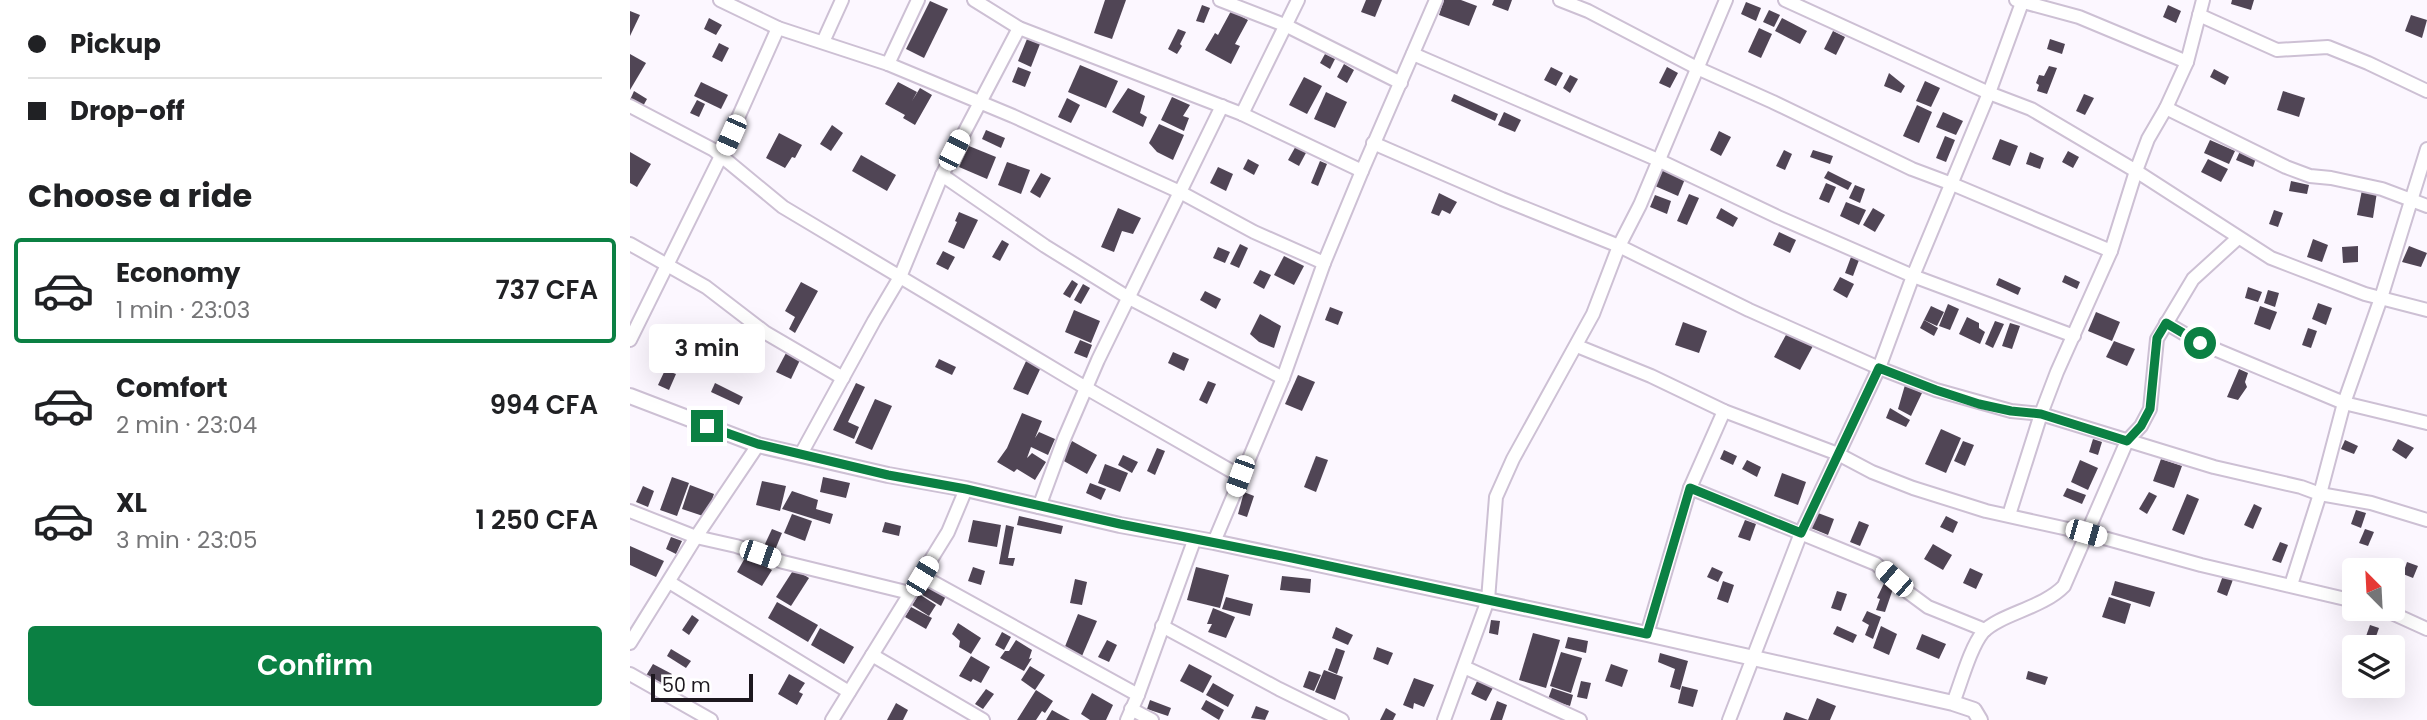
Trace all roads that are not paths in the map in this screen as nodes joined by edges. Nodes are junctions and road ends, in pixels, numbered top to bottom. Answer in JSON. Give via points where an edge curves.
{"nodes":[{"id":1,"x":720,"y":0,"type":"edge"},
{"id":2,"x":842,"y":0,"type":"edge"},
{"id":3,"x":918,"y":0,"type":"edge"},
{"id":4,"x":974,"y":0,"type":"edge"},
{"id":5,"x":1220,"y":0,"type":"edge"},
{"id":6,"x":1298,"y":0,"type":"edge"},
{"id":7,"x":1436,"y":0,"type":"edge"},
{"id":8,"x":1560,"y":0,"type":"edge"},
{"id":9,"x":1726,"y":0,"type":"edge"},
{"id":10,"x":1785,"y":0,"type":"edge"},
{"id":11,"x":2203,"y":0,"type":"edge"},
{"id":12,"x":2020,"y":1,"type":"edge"},
{"id":13,"x":738,"y":4,"type":"edge"},
{"id":14,"x":2199,"y":15,"type":"junction"},
{"id":15,"x":1287,"y":26,"type":"junction"},
{"id":16,"x":778,"y":28,"type":"junction"},
{"id":17,"x":1019,"y":28,"type":"junction"},
{"id":18,"x":823,"y":42,"type":"junction"},
{"id":19,"x":1413,"y":54,"type":"junction"},
{"id":20,"x":2187,"y":62,"type":"junction"},
{"id":21,"x":888,"y":64,"type":"junction"},
{"id":22,"x":1697,"y":68,"type":"junction"},
{"id":23,"x":1401,"y":83,"type":"junction"},
{"id":24,"x":2427,"y":91,"type":"edge"},
{"id":25,"x":1989,"y":93,"type":"junction"},
{"id":26,"x":978,"y":101,"type":"junction"},
{"id":27,"x":630,"y":106,"type":"edge"},
{"id":28,"x":1222,"y":106,"type":"junction"},
{"id":29,"x":2165,"y":108,"type":"junction"},
{"id":30,"x":1242,"y":114,"type":"junction"},
{"id":31,"x":1373,"y":143,"type":"junction"},
{"id":32,"x":2427,"y":149,"type":"edge"},
{"id":33,"x":721,"y":156,"type":"junction"},
{"id":34,"x":1658,"y":160,"type":"junction"},
{"id":35,"x":1362,"y":171,"type":"junction"},
{"id":36,"x":2136,"y":171,"type":"junction"},
{"id":37,"x":942,"y":175,"type":"junction"},
{"id":38,"x":1952,"y":184,"type":"junction"},
{"id":39,"x":1180,"y":192,"type":"junction"},
{"id":40,"x":2412,"y":200,"type":"junction"},
{"id":41,"x":2427,"y":206,"type":"edge"},
{"id":42,"x":2238,"y":238,"type":"junction"},
{"id":43,"x":630,"y":244,"type":"edge"},
{"id":44,"x":1619,"y":246,"type":"junction"},
{"id":45,"x":2111,"y":251,"type":"junction"},
{"id":46,"x":1324,"y":263,"type":"junction"},
{"id":47,"x":668,"y":266,"type":"junction"},
{"id":48,"x":1913,"y":276,"type":"junction"},
{"id":49,"x":900,"y":277,"type":"junction"},
{"id":50,"x":1129,"y":298,"type":"junction"},
{"id":51,"x":2381,"y":298,"type":"junction"},
{"id":52,"x":2427,"y":310,"type":"edge"},
{"id":53,"x":2166,"y":323,"type":"junction"},
{"id":54,"x":2074,"y":336,"type":"junction"},
{"id":55,"x":630,"y":340,"type":"edge"},
{"id":56,"x":1577,"y":346,"type":"junction"},
{"id":57,"x":1879,"y":368,"type":"junction"},
{"id":58,"x":844,"y":378,"type":"junction"},
{"id":59,"x":1283,"y":378,"type":"junction"},
{"id":60,"x":1086,"y":388,"type":"junction"},
{"id":61,"x":630,"y":396,"type":"edge"},
{"id":62,"x":2344,"y":403,"type":"junction"},
{"id":63,"x":1724,"y":411,"type":"junction"},
{"id":64,"x":2041,"y":414,"type":"junction"},
{"id":65,"x":2427,"y":423,"type":"edge"},
{"id":66,"x":2127,"y":441,"type":"junction"},
{"id":67,"x":758,"y":444,"type":"junction"},
{"id":68,"x":802,"y":454,"type":"junction"},
{"id":69,"x":1839,"y":454,"type":"junction"},
{"id":70,"x":1240,"y":476,"type":"junction"},
{"id":71,"x":1690,"y":488,"type":"junction"},
{"id":72,"x":966,"y":489,"type":"junction"},
{"id":73,"x":2320,"y":494,"type":"junction"},
{"id":74,"x":1039,"y":507,"type":"junction"},
{"id":75,"x":630,"y":511,"type":"edge"},
{"id":76,"x":2009,"y":516,"type":"junction"},
{"id":77,"x":2427,"y":520,"type":"edge"},
{"id":78,"x":1801,"y":533,"type":"junction"},
{"id":79,"x":2086,"y":533,"type":"junction"},
{"id":80,"x":696,"y":537,"type":"junction"},
{"id":81,"x":1195,"y":538,"type":"junction"},
{"id":82,"x":1214,"y":542,"type":"junction"},
{"id":83,"x":922,"y":576,"type":"junction"},
{"id":84,"x":669,"y":582,"type":"junction"},
{"id":85,"x":2291,"y":585,"type":"junction"},
{"id":86,"x":910,"y":593,"type":"junction"},
{"id":87,"x":2342,"y":598,"type":"edge"},
{"id":88,"x":1488,"y":600,"type":"junction"},
{"id":89,"x":2405,"y":619,"type":"edge"},
{"id":90,"x":636,"y":623,"type":"edge"},
{"id":91,"x":1162,"y":626,"type":"junction"},
{"id":92,"x":2427,"y":629,"type":"edge"},
{"id":93,"x":1985,"y":630,"type":"junction"},
{"id":94,"x":1647,"y":634,"type":"junction"},
{"id":95,"x":630,"y":643,"type":"edge"},
{"id":96,"x":872,"y":655,"type":"junction"},
{"id":97,"x":1752,"y":657,"type":"junction"},
{"id":98,"x":1464,"y":667,"type":"junction"},
{"id":99,"x":630,"y":674,"type":"edge"},
{"id":100,"x":849,"y":692,"type":"junction"},
{"id":101,"x":1138,"y":695,"type":"junction"},
{"id":102,"x":1954,"y":703,"type":"junction"},
{"id":103,"x":1129,"y":715,"type":"edge"},
{"id":104,"x":1339,"y":719,"type":"edge"},
{"id":105,"x":711,"y":720,"type":"edge"},
{"id":106,"x":832,"y":720,"type":"edge"},
{"id":107,"x":983,"y":720,"type":"edge"},
{"id":108,"x":1152,"y":720,"type":"edge"},
{"id":109,"x":1444,"y":720,"type":"edge"},
{"id":110,"x":1580,"y":720,"type":"edge"},
{"id":111,"x":1729,"y":720,"type":"edge"},
{"id":112,"x":1980,"y":720,"type":"edge"}],
"edges":[{"from":1,"to":13,"type":"street"},
{"from":2,"to":18,"type":"street"},
{"from":3,"to":21,"type":"street"},
{"from":4,"to":17,"type":"street"},
{"from":5,"to":15,"type":"street"},
{"from":6,"to":15,"type":"street"},
{"from":7,"to":19,"type":"street"},
{"from":8,"to":22,"type":"street"},
{"from":9,"to":22,"type":"street"},
{"from":10,"to":25,"type":"street"},
{"from":11,"to":14,"type":"street"},
{"from":12,"to":20,"type":"street","via":[[2079,17]]},
{"from":12,"to":25,"type":"street"},
{"from":13,"to":16,"type":"street"},
{"from":14,"to":20,"type":"street"},
{"from":14,"to":24,"type":"street","via":[[2277,50],[2328,47]]},
{"from":15,"to":23,"type":"street"},
{"from":15,"to":30,"type":"street"},
{"from":16,"to":18,"type":"street"},
{"from":16,"to":33,"type":"street"},
{"from":17,"to":26,"type":"street"},
{"from":17,"to":28,"type":"street"},
{"from":18,"to":21,"type":"street"},
{"from":19,"to":23,"type":"street"},
{"from":19,"to":34,"type":"street"},
{"from":20,"to":29,"type":"street"},
{"from":21,"to":26,"type":"street"},
{"from":22,"to":34,"type":"street"},
{"from":22,"to":38,"type":"street"},
{"from":23,"to":31,"type":"street"},
{"from":25,"to":36,"type":"street","via":[[2031,109]]},
{"from":25,"to":38,"type":"street"},
{"from":26,"to":37,"type":"street"},
{"from":26,"to":39,"type":"street"},
{"from":27,"to":33,"type":"street"},
{"from":28,"to":30,"type":"street"},
{"from":28,"to":39,"type":"street"},
{"from":29,"to":36,"type":"street"},
{"from":29,"to":40,"type":"street","via":[[2310,176],[2382,189]]},
{"from":30,"to":35,"type":"street"},
{"from":31,"to":35,"type":"street"},
{"from":31,"to":44,"type":"street"},
{"from":32,"to":40,"type":"street"},
{"from":33,"to":47,"type":"street"},
{"from":33,"to":49,"type":"street","via":[[783,207]]},
{"from":34,"to":44,"type":"street"},
{"from":34,"to":48,"type":"street"},
{"from":35,"to":46,"type":"street"},
{"from":36,"to":42,"type":"street"},
{"from":36,"to":45,"type":"street"},
{"from":37,"to":49,"type":"street"},
{"from":37,"to":50,"type":"street"},
{"from":38,"to":45,"type":"street"},
{"from":38,"to":48,"type":"street"},
{"from":39,"to":46,"type":"street"},
{"from":39,"to":50,"type":"street"},
{"from":40,"to":41,"type":"street"},
{"from":40,"to":51,"type":"street"},
{"from":42,"to":51,"type":"street","via":[[2308,274]]},
{"from":42,"to":53,"type":"street","via":[[2193,279]]},
{"from":43,"to":47,"type":"street"},
{"from":44,"to":56,"type":"street"},
{"from":44,"to":57,"type":"street"},
{"from":45,"to":54,"type":"street"},
{"from":46,"to":59,"type":"street"},
{"from":47,"to":55,"type":"street"},
{"from":47,"to":58,"type":"street","via":[[706,287],[766,333]]},
{"from":48,"to":54,"type":"street"},
{"from":48,"to":57,"type":"street"},
{"from":49,"to":58,"type":"street"},
{"from":49,"to":60,"type":"street"},
{"from":50,"to":59,"type":"street"},
{"from":50,"to":60,"type":"street"},
{"from":51,"to":52,"type":"street"},
{"from":51,"to":62,"type":"street"},
{"from":53,"to":62,"type":"street","via":[[2212,348]]},
{"from":53,"to":66,"type":"street","via":[[2157,338],[2150,409]]},
{"from":54,"to":64,"type":"street"},
{"from":56,"to":63,"type":"street"},
{"from":56,"to":88,"type":"street","via":[[1496,497]]},
{"from":57,"to":64,"type":"street","via":[[1979,404]]},
{"from":57,"to":69,"type":"street"},
{"from":58,"to":68,"type":"street"},
{"from":59,"to":70,"type":"street"},
{"from":60,"to":70,"type":"street"},
{"from":60,"to":74,"type":"street"},
{"from":61,"to":67,"type":"street"},
{"from":62,"to":65,"type":"street"},
{"from":62,"to":73,"type":"street"},
{"from":63,"to":69,"type":"street"},
{"from":63,"to":71,"type":"street"},
{"from":64,"to":66,"type":"street"},
{"from":64,"to":76,"type":"street"},
{"from":66,"to":73,"type":"street"},
{"from":66,"to":79,"type":"street"},
{"from":67,"to":68,"type":"street"},
{"from":67,"to":80,"type":"street"},
{"from":68,"to":72,"type":"street"},
{"from":69,"to":76,"type":"street","via":[[1913,488]]},
{"from":69,"to":78,"type":"street"},
{"from":70,"to":82,"type":"street"},
{"from":71,"to":78,"type":"street"},
{"from":71,"to":94,"type":"street"},
{"from":72,"to":74,"type":"street"},
{"from":72,"to":83,"type":"street"},
{"from":73,"to":77,"type":"street"},
{"from":73,"to":85,"type":"street"},
{"from":74,"to":81,"type":"street"},
{"from":75,"to":80,"type":"street"},
{"from":76,"to":79,"type":"street"},
{"from":78,"to":93,"type":"street","via":[[1876,564],[1928,607]]},
{"from":78,"to":97,"type":"street"},
{"from":79,"to":85,"type":"street"},
{"from":79,"to":93,"type":"street","via":[[2071,575],[2054,597]]},
{"from":80,"to":84,"type":"street"},
{"from":80,"to":86,"type":"street"},
{"from":81,"to":82,"type":"street"},
{"from":81,"to":91,"type":"street"},
{"from":82,"to":88,"type":"street"},
{"from":83,"to":86,"type":"street"},
{"from":83,"to":101,"type":"street"},
{"from":84,"to":90,"type":"street"},
{"from":84,"to":100,"type":"street"},
{"from":85,"to":87,"type":"street"},
{"from":86,"to":96,"type":"street"},
{"from":88,"to":94,"type":"street"},
{"from":88,"to":98,"type":"street"},
{"from":89,"to":92,"type":"street"},
{"from":90,"to":95,"type":"street"},
{"from":91,"to":101,"type":"street"},
{"from":91,"to":104,"type":"street"},
{"from":93,"to":102,"type":"street"},
{"from":94,"to":97,"type":"street"},
{"from":96,"to":100,"type":"street"},
{"from":96,"to":107,"type":"street"},
{"from":97,"to":102,"type":"street"},
{"from":97,"to":111,"type":"street"},
{"from":98,"to":109,"type":"street"},
{"from":98,"to":110,"type":"street"},
{"from":99,"to":105,"type":"street"},
{"from":100,"to":106,"type":"street"},
{"from":101,"to":103,"type":"street"},
{"from":102,"to":112,"type":"street","via":[[1974,710]]},
{"from":103,"to":108,"type":"street"}]}
